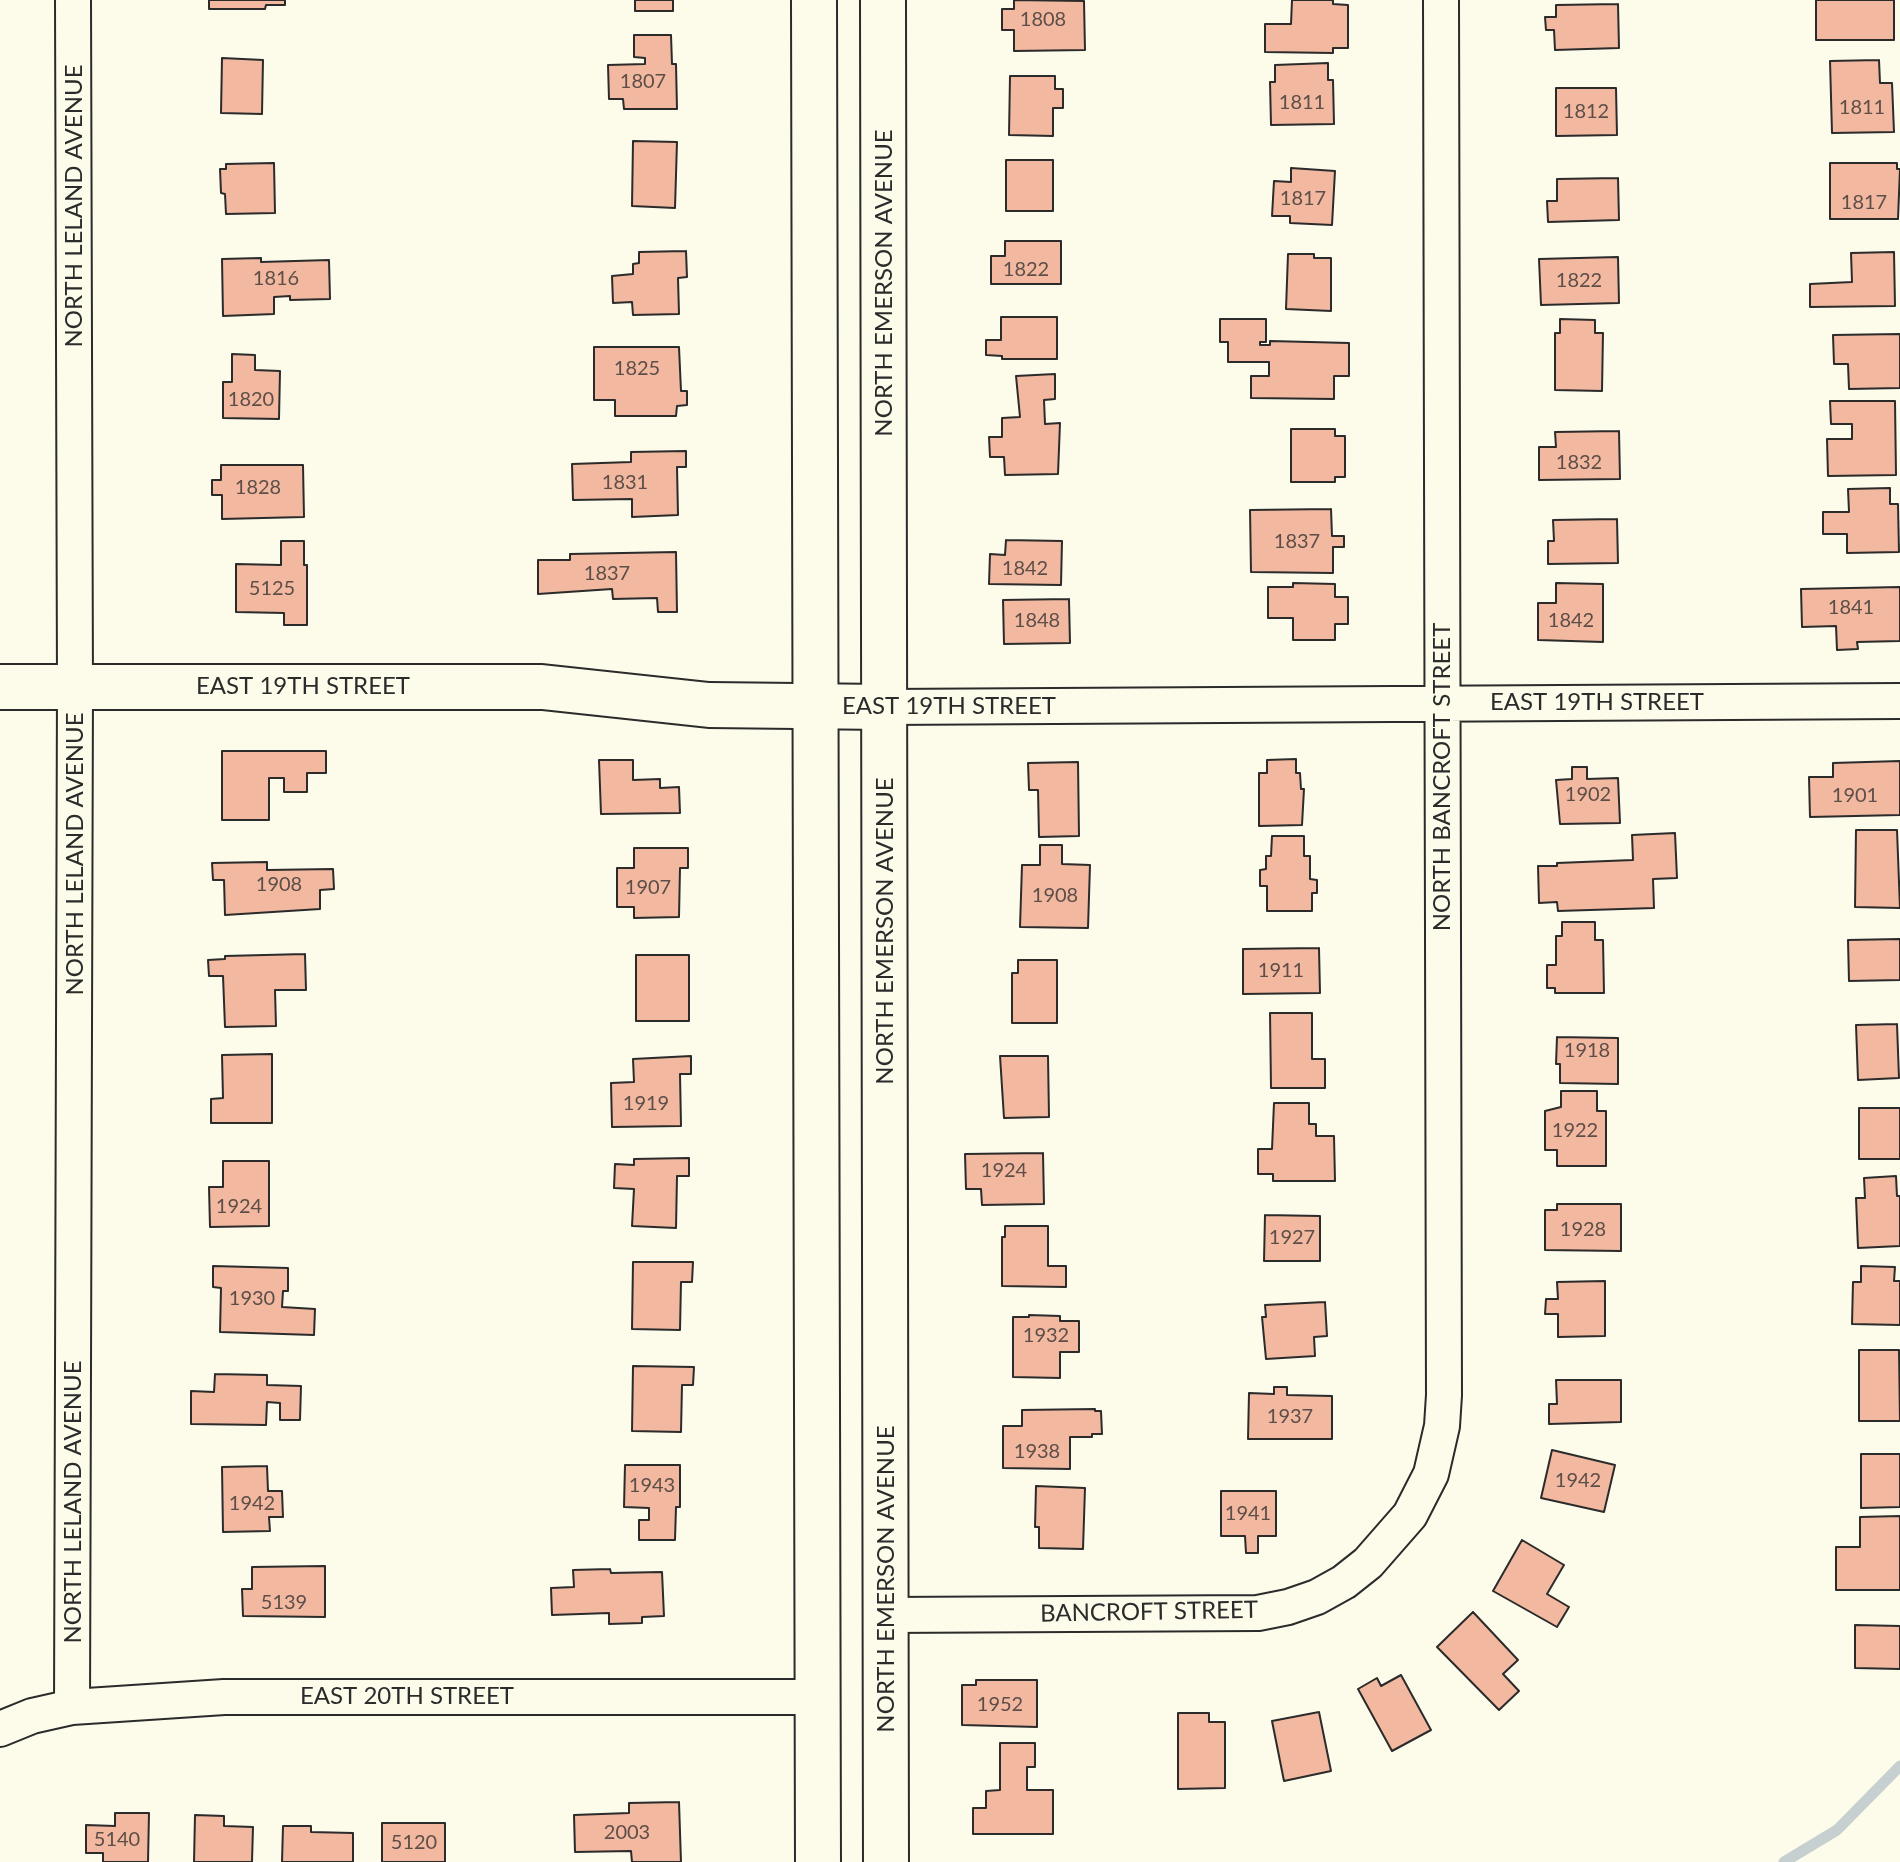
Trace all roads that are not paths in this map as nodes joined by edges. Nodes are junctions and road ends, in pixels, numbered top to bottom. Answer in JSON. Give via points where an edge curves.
{"nodes":[{"id":1,"x":73,"y":0,"type":"edge"},
{"id":2,"x":814,"y":0,"type":"edge"},
{"id":3,"x":883,"y":0,"type":"edge"},
{"id":4,"x":1441,"y":0,"type":"edge"},
{"id":5,"x":75,"y":686,"type":"junction"},
{"id":6,"x":0,"y":687,"type":"edge"},
{"id":7,"x":1900,"y":701,"type":"edge"},
{"id":8,"x":1441,"y":703,"type":"junction"},
{"id":9,"x":816,"y":707,"type":"junction"},
{"id":10,"x":885,"y":707,"type":"junction"},
{"id":11,"x":1390,"y":1541,"type":"joint"},
{"id":12,"x":886,"y":1615,"type":"junction"},
{"id":13,"x":818,"y":1697,"type":"junction"},
{"id":14,"x":72,"y":1707,"type":"junction"},
{"id":15,"x":0,"y":1729,"type":"edge"},
{"id":16,"x":818,"y":1862,"type":"edge"},
{"id":17,"x":886,"y":1862,"type":"edge"}],
"edges":[{"from":1,"to":5,"type":"street","name":"NORTH LELAND AVENUE"},
{"from":2,"to":9,"type":"main road"},
{"from":3,"to":10,"type":"main road","name":"NORTH EMERSON AVENUE"},
{"from":4,"to":8,"type":"street","name":"NORTH BANCROFT STREET"},
{"from":5,"to":6,"type":"main road","name":"EAST 19TH STREET"},
{"from":5,"to":9,"type":"main road","name":"EAST 19TH STREET","via":[[542,687],[709,705]]},
{"from":5,"to":14,"type":"street","name":"NORTH LELAND AVENUE"},
{"from":7,"to":8,"type":"street","name":"EAST 19TH STREET"},
{"from":8,"to":10,"type":"street","name":"EAST 19TH STREET"},
{"from":8,"to":11,"type":"street","name":"NORTH BANCROFT STREET","via":[[1443,1412],[1425,1488]]},
{"from":9,"to":10,"type":"main road","name":"EAST 19TH STREET"},
{"from":9,"to":13,"type":"main road"},
{"from":10,"to":12,"type":"main road","name":"NORTH EMERSON AVENUE"},
{"from":11,"to":12,"type":"street","name":"BANCROFT STREET","via":[[1356,1574],[1317,1597],[1258,1613]]},
{"from":12,"to":17,"type":"main road","name":"NORTH EMERSON AVENUE"},
{"from":13,"to":14,"type":"street","name":"EAST 20TH STREET","via":[[224,1697]]},
{"from":13,"to":16,"type":"main road"},
{"from":14,"to":15,"type":"street","name":"EAST 20TH STREET"}]}
